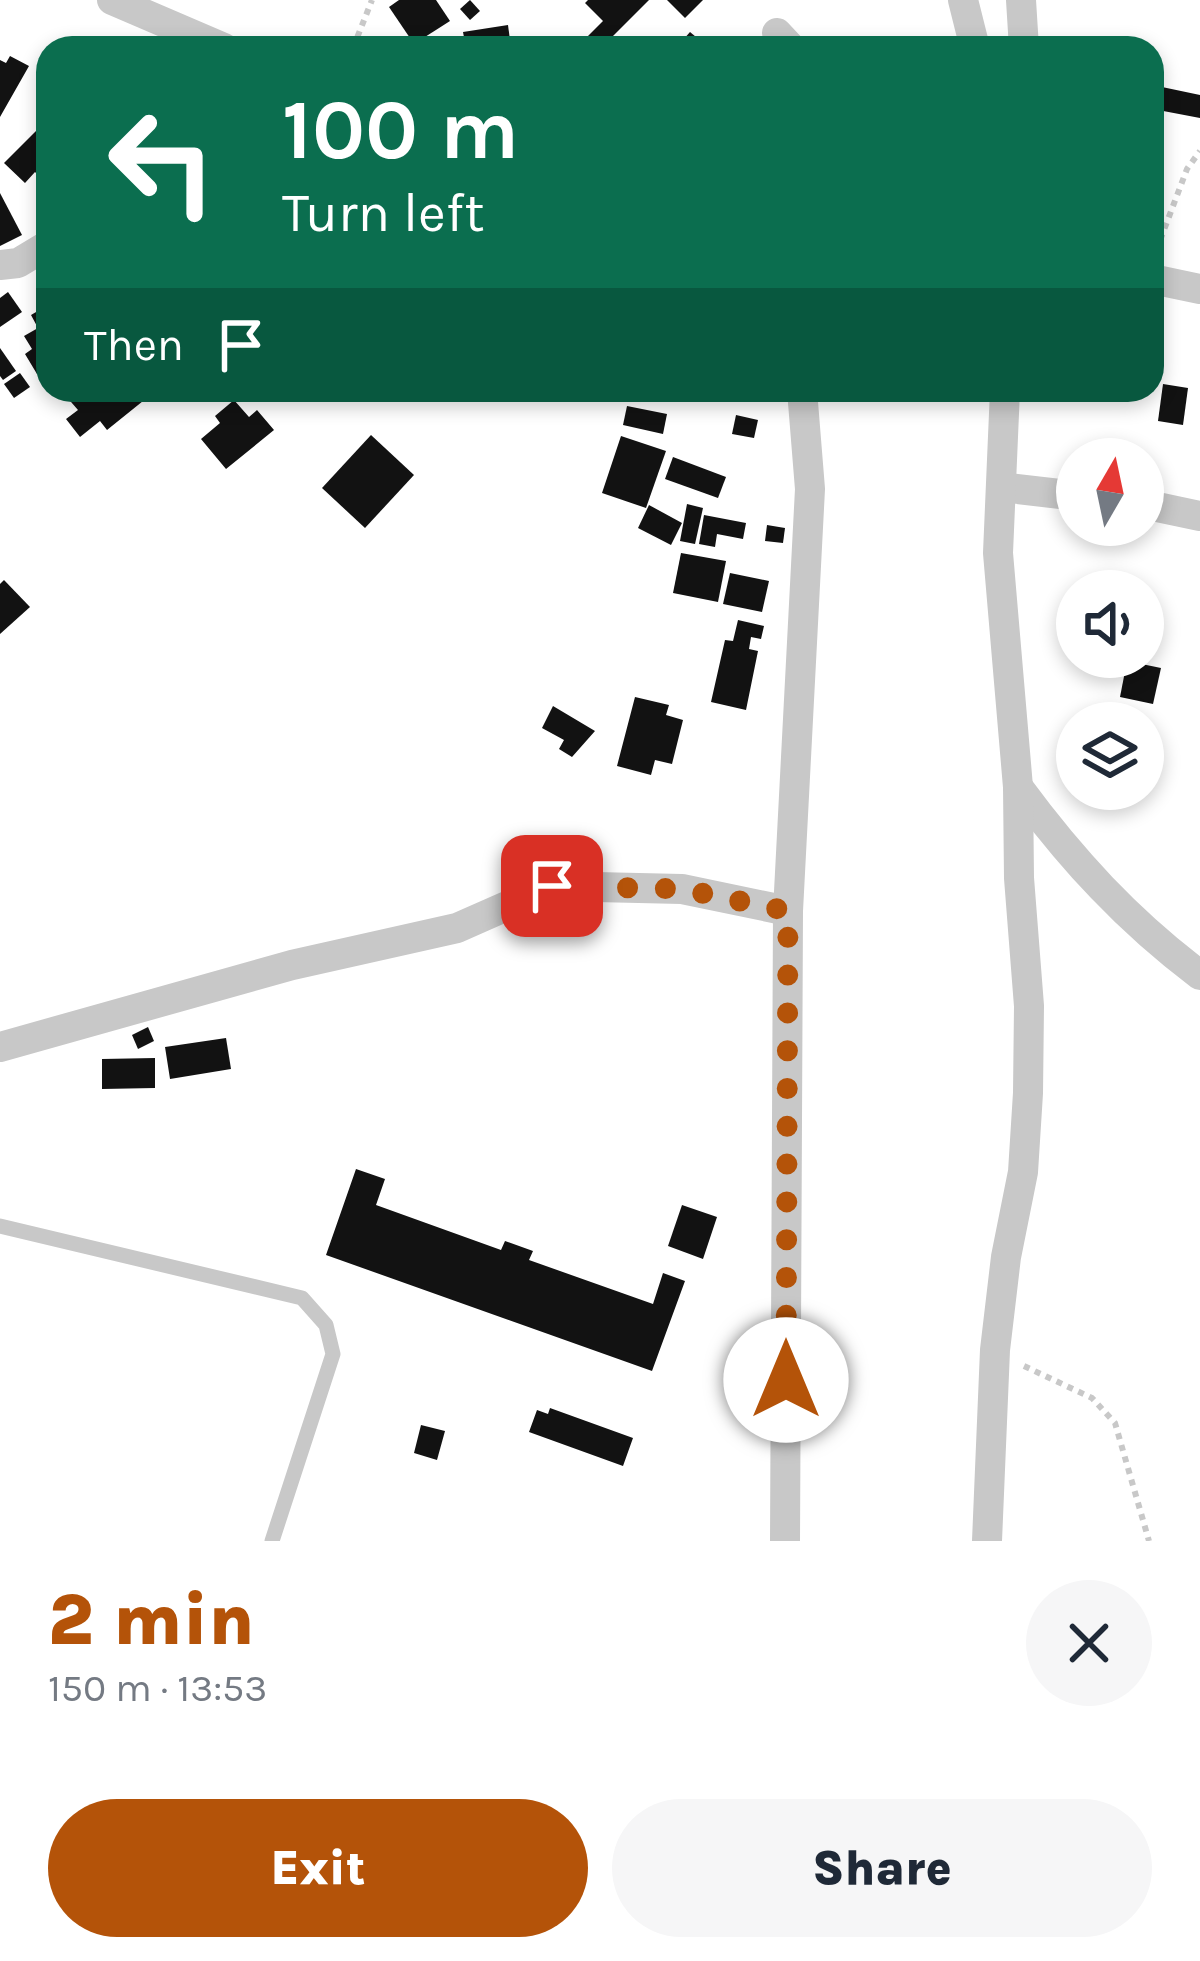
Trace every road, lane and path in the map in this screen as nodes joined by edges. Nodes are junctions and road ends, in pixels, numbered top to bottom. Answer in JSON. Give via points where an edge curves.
{"nodes":[{"id":1,"x":112,"y":0,"type":"edge"},
{"id":2,"x":372,"y":0,"type":"edge"},
{"id":3,"x":963,"y":0,"type":"edge"},
{"id":4,"x":1021,"y":0,"type":"edge"},
{"id":5,"x":196,"y":36,"type":"edge"},
{"id":6,"x":358,"y":36,"type":"edge"},
{"id":7,"x":972,"y":36,"type":"edge"},
{"id":8,"x":1023,"y":36,"type":"edge"},
{"id":9,"x":1200,"y":151,"type":"edge"},
{"id":10,"x":1164,"y":225,"type":"edge"},
{"id":11,"x":36,"y":252,"type":"edge"},
{"id":12,"x":0,"y":265,"type":"edge"},
{"id":13,"x":1164,"y":282,"type":"edge"},
{"id":14,"x":1200,"y":289,"type":"edge"},
{"id":15,"x":803,"y":402,"type":"edge"},
{"id":16,"x":1004,"y":402,"type":"edge"},
{"id":17,"x":1000,"y":487,"type":"junction"},
{"id":18,"x":1056,"y":494,"type":"edge"},
{"id":19,"x":1164,"y":508,"type":"edge"},
{"id":20,"x":1200,"y":517,"type":"edge"},
{"id":21,"x":1018,"y":787,"type":"junction"},
{"id":22,"x":788,"y":911,"type":"junction"},
{"id":23,"x":1200,"y":975,"type":"edge"},
{"id":24,"x":0,"y":1047,"type":"edge"},
{"id":25,"x":0,"y":1226,"type":"edge"},
{"id":26,"x":995,"y":1350,"type":"junction"},
{"id":27,"x":272,"y":1541,"type":"edge"},
{"id":28,"x":785,"y":1541,"type":"edge"},
{"id":29,"x":987,"y":1541,"type":"edge"},
{"id":30,"x":1149,"y":1541,"type":"edge"}],
"edges":[{"from":1,"to":5,"type":"street"},
{"from":2,"to":6,"type":"path"},
{"from":3,"to":7,"type":"street"},
{"from":4,"to":8,"type":"street"},
{"from":9,"to":10,"type":"path"},
{"from":11,"to":12,"type":"street"},
{"from":13,"to":14,"type":"street"},
{"from":15,"to":22,"type":"street","via":[[810,489]]},
{"from":16,"to":17,"type":"street"},
{"from":17,"to":18,"type":"street"},
{"from":17,"to":21,"type":"street","via":[[998,554]]},
{"from":19,"to":20,"type":"street"},
{"from":21,"to":23,"type":"street","via":[[1070,857],[1149,937]]},
{"from":21,"to":26,"type":"street","via":[[1028,1093]]},
{"from":22,"to":24,"type":"street","via":[[682,889],[552,886],[457,928],[292,964]]},
{"from":22,"to":28,"type":"street"},
{"from":25,"to":27,"type":"lane","via":[[302,1298],[326,1325],[333,1354]]},
{"from":26,"to":29,"type":"street"},
{"from":26,"to":30,"type":"path","via":[[1092,1398],[1115,1423]]}]}
